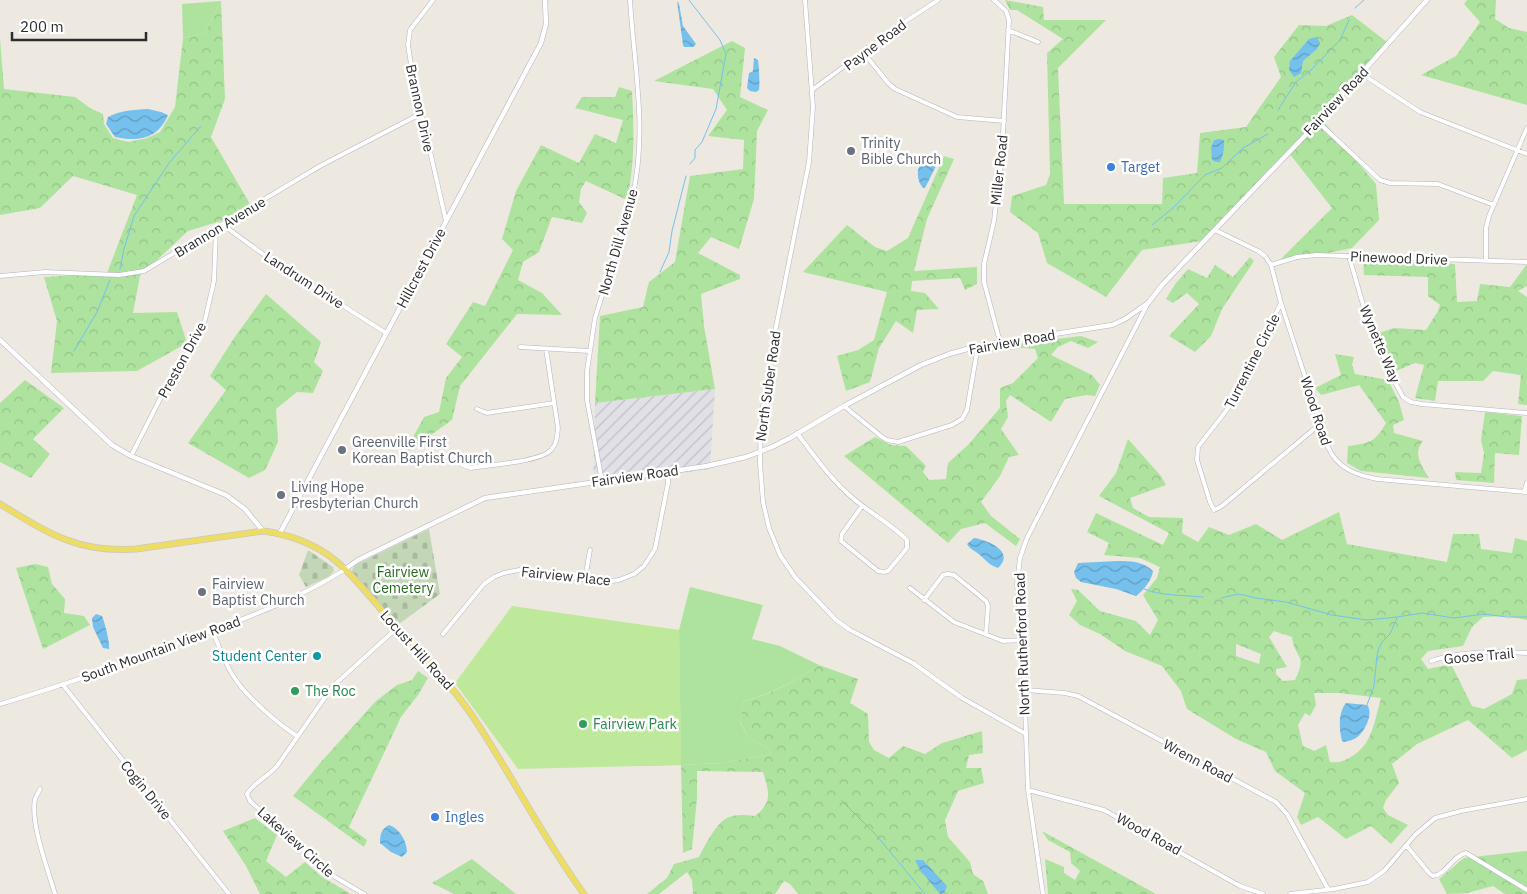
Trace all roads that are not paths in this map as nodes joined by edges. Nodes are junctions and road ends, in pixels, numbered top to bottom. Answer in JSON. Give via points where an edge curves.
{"nodes":[{"id":1,"x":433,"y":0,"type":"edge"},
{"id":2,"x":545,"y":0,"type":"edge"},
{"id":3,"x":630,"y":0,"type":"edge"},
{"id":4,"x":805,"y":0,"type":"edge"},
{"id":5,"x":938,"y":0,"type":"edge"},
{"id":6,"x":994,"y":0,"type":"edge"},
{"id":7,"x":1427,"y":0,"type":"edge"},
{"id":8,"x":1008,"y":30,"type":"junction"},
{"id":9,"x":1038,"y":42,"type":"dead end"},
{"id":10,"x":864,"y":53,"type":"junction"},
{"id":11,"x":1362,"y":74,"type":"junction"},
{"id":12,"x":812,"y":90,"type":"junction"},
{"id":13,"x":422,"y":113,"type":"junction"},
{"id":14,"x":1004,"y":121,"type":"junction"},
{"id":15,"x":1318,"y":122,"type":"junction"},
{"id":16,"x":1527,"y":128,"type":"edge"},
{"id":17,"x":1518,"y":150,"type":"junction"},
{"id":18,"x":1527,"y":154,"type":"edge"},
{"id":19,"x":1494,"y":205,"type":"junction"},
{"id":20,"x":446,"y":221,"type":"junction"},
{"id":21,"x":223,"y":225,"type":"junction"},
{"id":22,"x":216,"y":229,"type":"junction"},
{"id":23,"x":1215,"y":230,"type":"junction"},
{"id":24,"x":1349,"y":256,"type":"junction"},
{"id":25,"x":1486,"y":260,"type":"junction"},
{"id":26,"x":1527,"y":262,"type":"edge"},
{"id":27,"x":1272,"y":265,"type":"junction"},
{"id":28,"x":0,"y":276,"type":"edge"},
{"id":29,"x":1148,"y":303,"type":"junction"},
{"id":30,"x":1282,"y":303,"type":"junction"},
{"id":31,"x":386,"y":332,"type":"junction"},
{"id":32,"x":0,"y":340,"type":"edge"},
{"id":33,"x":1000,"y":342,"type":"junction"},
{"id":34,"x":520,"y":346,"type":"dead end"},
{"id":35,"x":978,"y":346,"type":"junction"},
{"id":36,"x":546,"y":349,"type":"junction"},
{"id":37,"x":589,"y":351,"type":"junction"},
{"id":38,"x":554,"y":403,"type":"junction"},
{"id":39,"x":844,"y":406,"type":"junction"},
{"id":40,"x":477,"y":409,"type":"dead end"},
{"id":41,"x":1527,"y":412,"type":"edge"},
{"id":42,"x":1320,"y":424,"type":"junction"},
{"id":43,"x":797,"y":434,"type":"junction"},
{"id":44,"x":760,"y":452,"type":"junction"},
{"id":45,"x":131,"y":456,"type":"junction"},
{"id":46,"x":462,"y":464,"type":"dead end"},
{"id":47,"x":668,"y":472,"type":"junction"},
{"id":48,"x":602,"y":481,"type":"junction"},
{"id":49,"x":1527,"y":483,"type":"edge"},
{"id":50,"x":1526,"y":492,"type":"edge"},
{"id":51,"x":0,"y":504,"type":"edge"},
{"id":52,"x":862,"y":506,"type":"junction"},
{"id":53,"x":263,"y":531,"type":"junction"},
{"id":54,"x":280,"y":533,"type":"junction"},
{"id":55,"x":590,"y":550,"type":"dead end"},
{"id":56,"x":344,"y":570,"type":"junction"},
{"id":57,"x":585,"y":579,"type":"junction"},
{"id":58,"x":910,"y":588,"type":"dead end"},
{"id":59,"x":924,"y":600,"type":"junction"},
{"id":60,"x":397,"y":628,"type":"junction"},
{"id":61,"x":212,"y":631,"type":"junction"},
{"id":62,"x":443,"y":634,"type":"dead end"},
{"id":63,"x":986,"y":634,"type":"junction"},
{"id":64,"x":1022,"y":640,"type":"junction"},
{"id":65,"x":1527,"y":653,"type":"edge"},
{"id":66,"x":1431,"y":661,"type":"dead end"},
{"id":67,"x":64,"y":685,"type":"junction"},
{"id":68,"x":1025,"y":690,"type":"junction"},
{"id":69,"x":0,"y":704,"type":"edge"},
{"id":70,"x":1026,"y":734,"type":"junction"},
{"id":71,"x":297,"y":736,"type":"junction"},
{"id":72,"x":40,"y":788,"type":"dead end"},
{"id":73,"x":1028,"y":790,"type":"junction"},
{"id":74,"x":1527,"y":799,"type":"edge"},
{"id":75,"x":1406,"y":845,"type":"junction"},
{"id":76,"x":1328,"y":889,"type":"junction"},
{"id":77,"x":1527,"y":890,"type":"edge"},
{"id":78,"x":55,"y":894,"type":"edge"},
{"id":79,"x":229,"y":894,"type":"edge"},
{"id":80,"x":364,"y":894,"type":"edge"},
{"id":81,"x":584,"y":894,"type":"edge"},
{"id":82,"x":1043,"y":894,"type":"edge"},
{"id":83,"x":1263,"y":894,"type":"edge"},
{"id":84,"x":1290,"y":894,"type":"edge"}],
"edges":[{"from":1,"to":13,"type":"street","name":"Brannon Drive","via":[[412,27],[408,39]]},
{"from":2,"to":20,"type":"street","name":"Hillcrest Drive","via":[[546,24],[541,43]]},
{"from":3,"to":37,"type":"street","name":"North Dill Avenue","via":[[639,116],[636,180],[595,318]]},
{"from":4,"to":12,"type":"street","name":"North Suber Road"},
{"from":5,"to":10,"type":"street","name":"Payne Road"},
{"from":6,"to":8,"type":"street","name":"Miller Road","via":[[1008,15]]},
{"from":7,"to":11,"type":"street","name":"Fairview Road"},
{"from":8,"to":9,"type":"street"},
{"from":8,"to":14,"type":"street","name":"Miller Road"},
{"from":10,"to":12,"type":"street","name":"Payne Road"},
{"from":10,"to":14,"type":"street","via":[[895,89],[957,117]]},
{"from":11,"to":15,"type":"street","name":"Fairview Road"},
{"from":11,"to":17,"type":"street","via":[[1420,112]]},
{"from":12,"to":44,"type":"street","name":"North Suber Road","via":[[809,162],[772,352]]},
{"from":13,"to":20,"type":"street","name":"Brannon Drive"},
{"from":13,"to":21,"type":"street","name":"Brannon Avenue","via":[[328,162]]},
{"from":14,"to":33,"type":"street","name":"Miller Road","via":[[994,220],[984,273]]},
{"from":15,"to":19,"type":"street","via":[[1380,180],[1438,184]]},
{"from":15,"to":23,"type":"street","name":"Fairview Road"},
{"from":16,"to":17,"type":"street"},
{"from":17,"to":18,"type":"street"},
{"from":17,"to":19,"type":"street"},
{"from":19,"to":25,"type":"street","via":[[1486,228]]},
{"from":20,"to":31,"type":"street","name":"Hillcrest Drive"},
{"from":21,"to":22,"type":"street","name":"Brannon Avenue"},
{"from":21,"to":31,"type":"street","name":"Landrum Drive","via":[[274,262]]},
{"from":22,"to":28,"type":"street","name":"Brannon Avenue","via":[[135,274],[45,272]]},
{"from":22,"to":45,"type":"street","name":"Preston Drive","via":[[214,281],[205,320]]},
{"from":23,"to":27,"type":"street","via":[[1258,251]]},
{"from":23,"to":29,"type":"street","name":"Fairview Road"},
{"from":24,"to":25,"type":"street","name":"Pinewood Drive"},
{"from":24,"to":27,"type":"street","name":"Pinewood Drive","via":[[1309,255]]},
{"from":24,"to":41,"type":"street","name":"Wynette Way","via":[[1366,315],[1403,397],[1422,404]]},
{"from":25,"to":26,"type":"street","name":"Pinewood Drive"},
{"from":27,"to":30,"type":"street","name":"Wood Road"},
{"from":29,"to":33,"type":"street","name":"Fairview Road","via":[[1125,319],[1105,327]]},
{"from":29,"to":64,"type":"street","name":"North Rutherford Road","via":[[1023,548],[1018,571]]},
{"from":30,"to":42,"type":"street","name":"Wood Road"},
{"from":30,"to":42,"type":"street","name":"Turrentine Circle","via":[[1229,407],[1197,450],[1197,460],[1214,510]]},
{"from":31,"to":54,"type":"street","name":"Hillcrest Drive"},
{"from":32,"to":45,"type":"street","via":[[102,437]]},
{"from":33,"to":35,"type":"street","name":"Fairview Road"},
{"from":34,"to":36,"type":"street"},
{"from":35,"to":39,"type":"street","name":"Fairview Road","via":[[921,365]]},
{"from":35,"to":39,"type":"street","via":[[967,410],[962,419],[952,425],[893,442]]},
{"from":36,"to":37,"type":"street"},
{"from":36,"to":38,"type":"street"},
{"from":37,"to":48,"type":"street","name":"North Dill Avenue","via":[[587,400]]},
{"from":38,"to":40,"type":"street","via":[[487,413]]},
{"from":38,"to":46,"type":"street","via":[[558,436],[546,455],[471,468]]},
{"from":39,"to":43,"type":"street","name":"Fairview Road"},
{"from":42,"to":50,"type":"street","name":"Wood Road","via":[[1333,458],[1358,474],[1377,479]]},
{"from":43,"to":44,"type":"street","name":"Fairview Road"},
{"from":43,"to":52,"type":"street","via":[[828,473]]},
{"from":44,"to":47,"type":"street","name":"Fairview Road","via":[[724,463]]},
{"from":44,"to":70,"type":"street","name":"North Suber Road","via":[[763,502],[769,528],[785,563],[806,591],[843,626],[913,662],[962,698]]},
{"from":45,"to":53,"type":"street","via":[[226,495],[245,509]]},
{"from":47,"to":48,"type":"street","name":"Fairview Road"},
{"from":47,"to":57,"type":"street","name":"Fairview Place","via":[[658,542],[650,558],[638,571],[619,580]]},
{"from":48,"to":56,"type":"street","name":"Fairview Road","via":[[485,498],[358,560]]},
{"from":49,"to":50,"type":"street"},
{"from":51,"to":53,"type":"main road","name":"Locust Hill Road","via":[[60,538],[97,549],[142,548]]},
{"from":52,"to":52,"type":"street","via":[[908,542],[907,548],[887,572],[878,571],[841,541],[842,534]]},
{"from":53,"to":54,"type":"main road","name":"Locust Hill Road"},
{"from":54,"to":56,"type":"main road","name":"Locust Hill Road","via":[[320,551]]},
{"from":55,"to":57,"type":"street"},
{"from":56,"to":60,"type":"main road","name":"Locust Hill Road"},
{"from":56,"to":61,"type":"street","name":"South Mountain View Road","via":[[289,599]]},
{"from":57,"to":62,"type":"street","name":"Fairview Place","via":[[520,570],[498,574],[479,589]]},
{"from":58,"to":59,"type":"street"},
{"from":59,"to":63,"type":"street","via":[[954,622]]},
{"from":59,"to":63,"type":"street","via":[[944,575],[954,575],[986,601]]},
{"from":60,"to":71,"type":"street","name":"Lakeview Circle","via":[[333,686]]},
{"from":60,"to":81,"type":"main road","name":"Locust Hill Road","via":[[471,714]]},
{"from":61,"to":67,"type":"street","name":"South Mountain View Road"},
{"from":61,"to":71,"type":"street","via":[[229,670],[245,692]]},
{"from":63,"to":64,"type":"street","via":[[1003,641]]},
{"from":64,"to":68,"type":"street","name":"North Rutherford Road"},
{"from":65,"to":66,"type":"street","name":"Goose Trail","via":[[1491,652]]},
{"from":67,"to":69,"type":"street","name":"South Mountain View Road"},
{"from":67,"to":79,"type":"street","name":"Cogin Drive"},
{"from":68,"to":70,"type":"street","name":"North Rutherford Road"},
{"from":68,"to":76,"type":"street","name":"Wrenn Road","via":[[1065,693],[1082,698],[1276,802],[1287,814]]},
{"from":70,"to":73,"type":"street","name":"North Rutherford Road"},
{"from":71,"to":80,"type":"street","name":"Lakeview Circle","via":[[273,771],[248,792],[248,798],[335,877]]},
{"from":72,"to":78,"type":"street","via":[[35,809],[37,832]]},
{"from":73,"to":82,"type":"street","name":"North Rutherford Road"},
{"from":73,"to":83,"type":"street","name":"Wood Road","via":[[1104,810],[1240,886]]},
{"from":74,"to":75,"type":"street","via":[[1439,816]]},
{"from":75,"to":76,"type":"street","via":[[1374,879]]},
{"from":75,"to":77,"type":"street","via":[[1433,876],[1455,858],[1466,854]]},
{"from":76,"to":84,"type":"street"}]}
